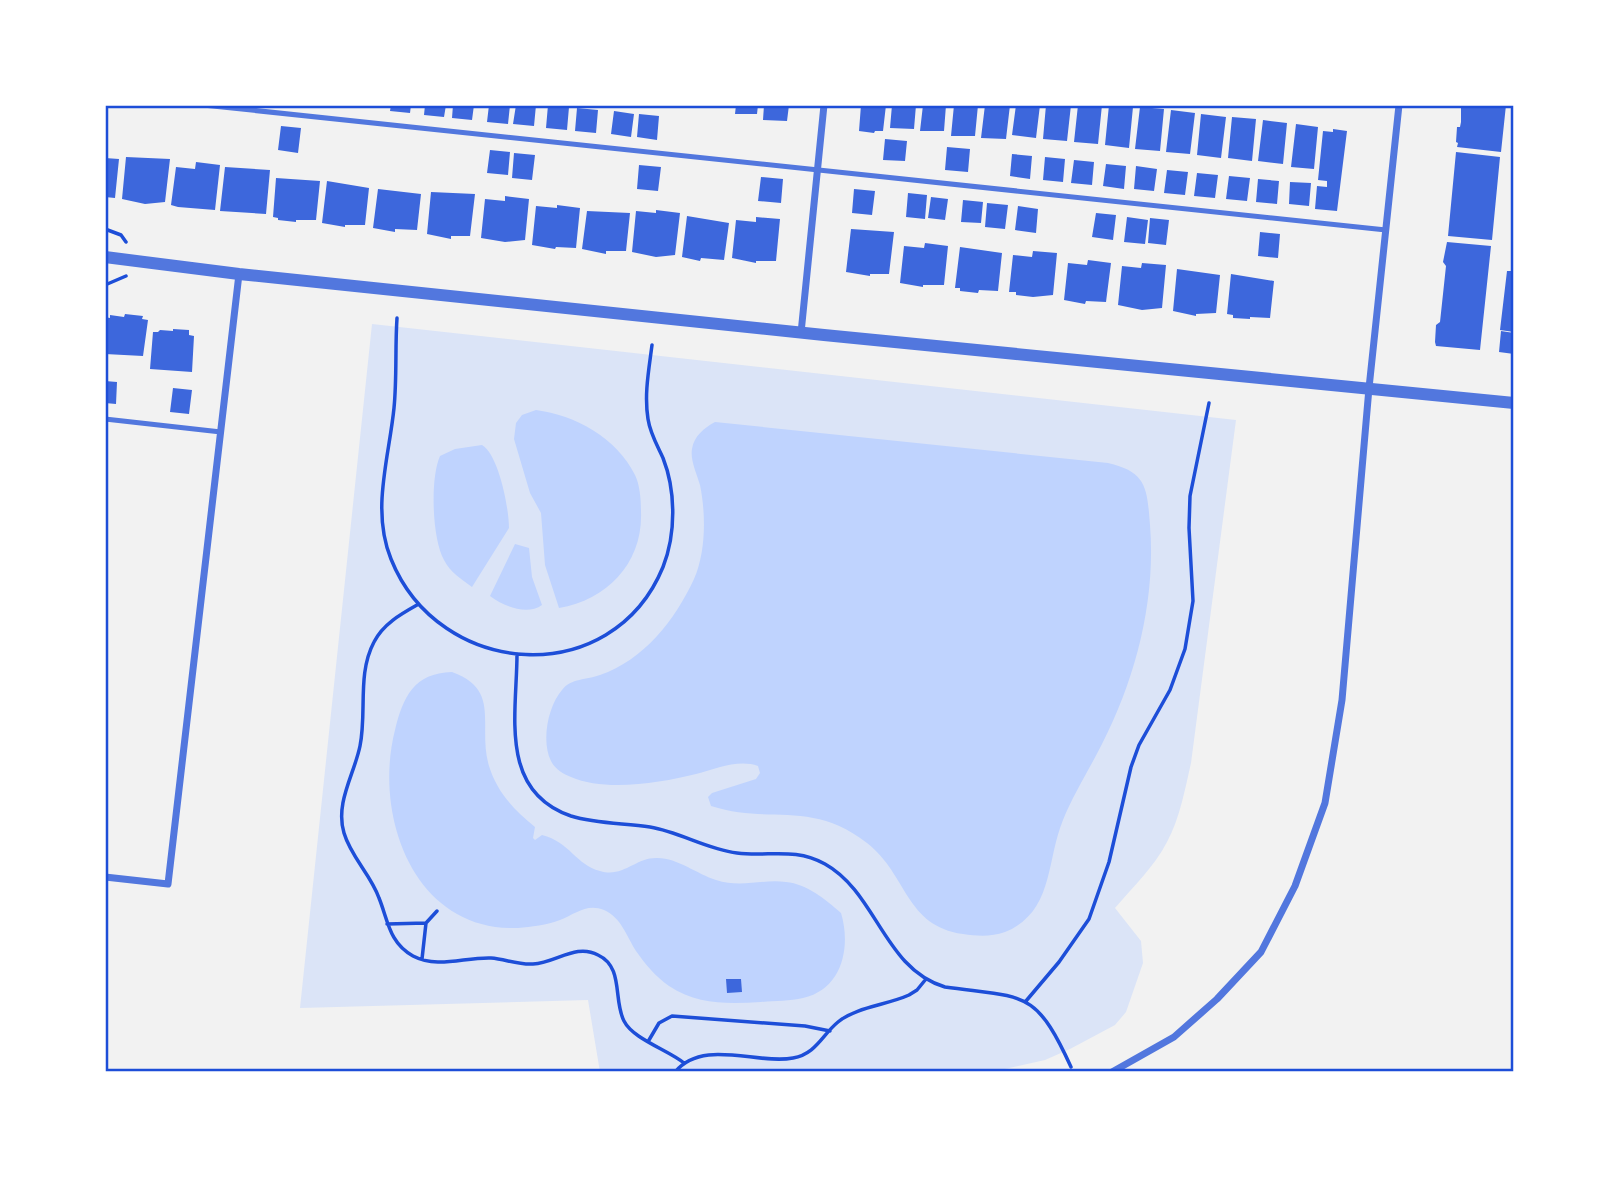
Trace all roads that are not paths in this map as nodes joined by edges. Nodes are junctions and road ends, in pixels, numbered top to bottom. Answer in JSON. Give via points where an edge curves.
{"nodes":[{"id":1,"x":203,"y":105,"type":"edge"},
{"id":2,"x":824,"y":105,"type":"edge"},
{"id":3,"x":1399,"y":105,"type":"edge"},
{"id":4,"x":817,"y":170,"type":"junction"},
{"id":5,"x":1386,"y":230,"type":"junction"},
{"id":6,"x":107,"y":258,"type":"edge"},
{"id":7,"x":239,"y":274,"type":"junction"},
{"id":8,"x":801,"y":333,"type":"junction"},
{"id":9,"x":1369,"y":388,"type":"junction"},
{"id":10,"x":1514,"y":403,"type":"edge"},
{"id":11,"x":105,"y":419,"type":"edge"},
{"id":12,"x":221,"y":432,"type":"junction"},
{"id":13,"x":105,"y":877,"type":"edge"},
{"id":14,"x":1112,"y":1072,"type":"edge"}],
"edges":[{"from":1,"to":4,"type":"lane"},
{"from":2,"to":4,"type":"street"},
{"from":3,"to":5,"type":"street"},
{"from":4,"to":5,"type":"lane"},
{"from":4,"to":8,"type":"street"},
{"from":5,"to":9,"type":"street"},
{"from":6,"to":7,"type":"street"},
{"from":7,"to":8,"type":"street"},
{"from":7,"to":12,"type":"street"},
{"from":8,"to":9,"type":"street"},
{"from":9,"to":10,"type":"street"},
{"from":9,"to":14,"type":"street","via":[[1342,700],[1325,803],[1295,886],[1261,952],[1217,999],[1174,1037]]},
{"from":11,"to":12,"type":"lane"},
{"from":12,"to":13,"type":"street","via":[[168,884]]}]}
